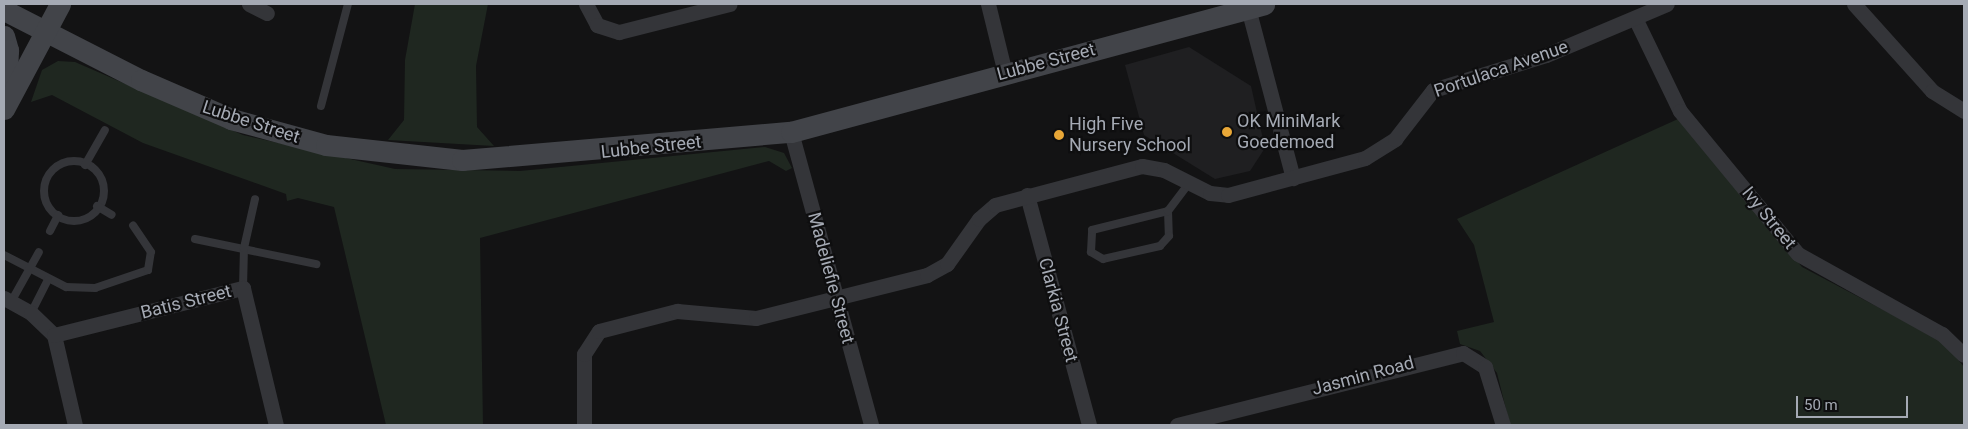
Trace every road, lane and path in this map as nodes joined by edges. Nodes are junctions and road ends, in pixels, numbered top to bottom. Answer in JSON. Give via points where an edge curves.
{"nodes":[{"id":1,"x":60,"y":4,"type":"edge"},
{"id":2,"x":249,"y":4,"type":"edge"},
{"id":3,"x":348,"y":4,"type":"edge"},
{"id":4,"x":586,"y":4,"type":"edge"},
{"id":5,"x":730,"y":4,"type":"edge"},
{"id":6,"x":988,"y":4,"type":"edge"},
{"id":7,"x":1667,"y":4,"type":"edge"},
{"id":8,"x":1854,"y":4,"type":"edge"},
{"id":9,"x":1256,"y":6,"type":"edge"},
{"id":10,"x":4,"y":10,"type":"edge"},
{"id":11,"x":267,"y":13,"type":"dead end"},
{"id":12,"x":1635,"y":18,"type":"junction"},
{"id":13,"x":46,"y":31,"type":"junction"},
{"id":14,"x":4,"y":36,"type":"edge"},
{"id":15,"x":1005,"y":73,"type":"junction"},
{"id":16,"x":320,"y":106,"type":"dead end"},
{"id":17,"x":5,"y":108,"type":"edge"},
{"id":18,"x":1964,"y":111,"type":"edge"},
{"id":19,"x":104,"y":130,"type":"dead end"},
{"id":20,"x":791,"y":132,"type":"junction"},
{"id":21,"x":85,"y":166,"type":"junction"},
{"id":22,"x":1293,"y":178,"type":"junction"},
{"id":23,"x":1189,"y":183,"type":"junction"},
{"id":24,"x":1027,"y":195,"type":"junction"},
{"id":25,"x":255,"y":199,"type":"dead end"},
{"id":26,"x":98,"y":206,"type":"junction"},
{"id":27,"x":1168,"y":211,"type":"junction"},
{"id":28,"x":58,"y":215,"type":"junction"},
{"id":29,"x":112,"y":215,"type":"dead end"},
{"id":30,"x":133,"y":225,"type":"dead end"},
{"id":31,"x":50,"y":231,"type":"dead end"},
{"id":32,"x":195,"y":239,"type":"dead end"},
{"id":33,"x":244,"y":248,"type":"junction"},
{"id":34,"x":39,"y":252,"type":"dead end"},
{"id":35,"x":4,"y":254,"type":"edge"},
{"id":36,"x":316,"y":264,"type":"dead end"},
{"id":37,"x":30,"y":268,"type":"junction"},
{"id":38,"x":48,"y":280,"type":"junction"},
{"id":39,"x":243,"y":288,"type":"junction"},
{"id":40,"x":836,"y":296,"type":"junction"},
{"id":41,"x":7,"y":300,"type":"edge"},
{"id":42,"x":31,"y":313,"type":"junction"},
{"id":43,"x":54,"y":335,"type":"junction"},
{"id":44,"x":1964,"y":355,"type":"edge"},
{"id":45,"x":75,"y":425,"type":"edge"},
{"id":46,"x":276,"y":425,"type":"edge"},
{"id":47,"x":584,"y":425,"type":"edge"},
{"id":48,"x":871,"y":425,"type":"edge"},
{"id":49,"x":1089,"y":425,"type":"edge"},
{"id":50,"x":1178,"y":425,"type":"edge"},
{"id":51,"x":1502,"y":425,"type":"edge"}],
"edges":[{"from":1,"to":13,"type":"main road"},
{"from":2,"to":11,"type":"street"},
{"from":3,"to":16,"type":"lane"},
{"from":4,"to":5,"type":"street","via":[[598,25],[619,32]]},
{"from":6,"to":15,"type":"street"},
{"from":7,"to":12,"type":"street","name":"Portulaca Avenue"},
{"from":8,"to":18,"type":"street","via":[[1932,92]]},
{"from":9,"to":15,"type":"main road","name":"Lubbe Street"},
{"from":9,"to":22,"type":"street"},
{"from":10,"to":13,"type":"main road","name":"Lubbe Street"},
{"from":12,"to":22,"type":"street","name":"Portulaca Avenue","via":[[1546,55],[1433,90],[1386,148]]},
{"from":12,"to":44,"type":"street","name":"Ivy Street","via":[[1680,111],[1798,254],[1942,334]]},
{"from":13,"to":17,"type":"main road"},
{"from":13,"to":20,"type":"main road","name":"Lubbe Street","via":[[142,80],[231,119],[370,153],[493,160]]},
{"from":14,"to":17,"type":"main road","via":[[8,50]]},
{"from":15,"to":20,"type":"main road","name":"Lubbe Street"},
{"from":19,"to":21,"type":"lane"},
{"from":20,"to":40,"type":"street","name":"Madeliefie Street"},
{"from":21,"to":26,"type":"lane","via":[[103,180]]},
{"from":21,"to":28,"type":"lane","via":[[64,161],[50,176],[43,200]]},
{"from":22,"to":23,"type":"street","name":"Portulaca Avenue","via":[[1228,195]]},
{"from":23,"to":24,"type":"street","name":"Portulaca Avenue","via":[[1164,170],[1142,166]]},
{"from":23,"to":27,"type":"lane"},
{"from":24,"to":40,"type":"street","name":"Portulaca Avenue","via":[[987,210],[938,270]]},
{"from":24,"to":49,"type":"street","name":"Clarkia Street"},
{"from":25,"to":33,"type":"lane"},
{"from":26,"to":28,"type":"lane","via":[[86,222]]},
{"from":26,"to":29,"type":"lane"},
{"from":27,"to":27,"type":"lane","via":[[1169,236],[1160,246],[1103,259],[1091,252],[1090,233],[1097,227]]},
{"from":28,"to":31,"type":"lane"},
{"from":30,"to":38,"type":"lane","via":[[151,252],[151,265],[144,274],[86,290]]},
{"from":32,"to":33,"type":"lane"},
{"from":33,"to":36,"type":"lane"},
{"from":33,"to":39,"type":"lane"},
{"from":34,"to":37,"type":"lane"},
{"from":35,"to":37,"type":"lane"},
{"from":37,"to":38,"type":"lane"},
{"from":37,"to":41,"type":"lane"},
{"from":38,"to":42,"type":"lane"},
{"from":39,"to":43,"type":"street","name":"Batis Street"},
{"from":39,"to":46,"type":"street","name":"Batis Street"},
{"from":40,"to":47,"type":"street","name":"Portulaca Avenue","via":[[746,319],[677,311],[600,331],[584,354]]},
{"from":40,"to":48,"type":"street","name":"Madeliefie Street"},
{"from":41,"to":42,"type":"street"},
{"from":42,"to":43,"type":"street"},
{"from":43,"to":45,"type":"street"},
{"from":50,"to":51,"type":"street","name":"Jasmin Road","via":[[1463,353],[1485,367]]}]}
